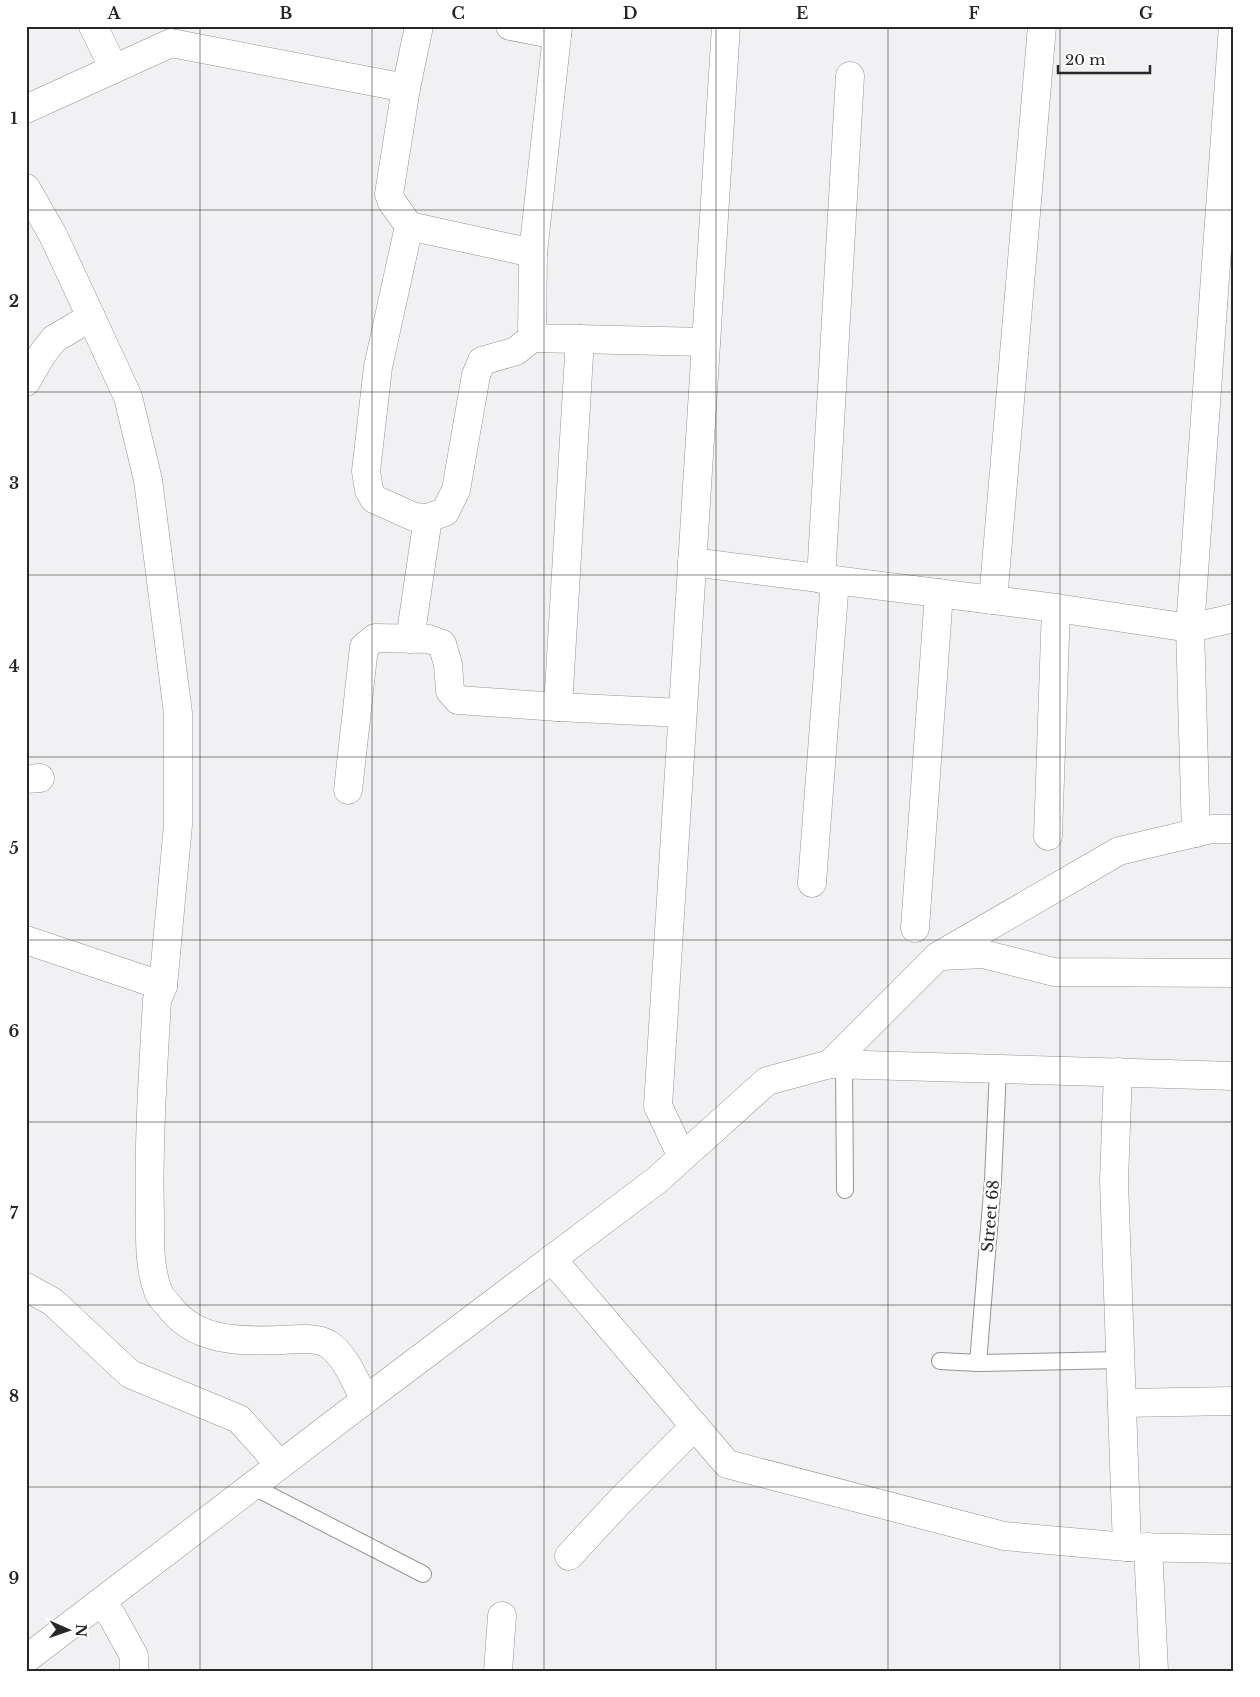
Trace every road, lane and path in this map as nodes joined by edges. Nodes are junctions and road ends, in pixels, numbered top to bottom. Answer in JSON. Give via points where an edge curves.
{"nodes":[{"id":1,"x":93,"y":26,"type":"edge"},
{"id":2,"x":420,"y":26,"type":"edge"},
{"id":3,"x":510,"y":26,"type":"edge"},
{"id":4,"x":726,"y":26,"type":"edge"},
{"id":5,"x":1042,"y":26,"type":"edge"},
{"id":6,"x":1233,"y":26,"type":"edge"},
{"id":7,"x":557,"y":31,"type":"edge"},
{"id":8,"x":114,"y":69,"type":"junction"},
{"id":9,"x":850,"y":76,"type":"dead end"},
{"id":10,"x":406,"y":88,"type":"junction"},
{"id":11,"x":26,"y":109,"type":"edge"},
{"id":12,"x":26,"y":188,"type":"edge"},
{"id":13,"x":409,"y":226,"type":"junction"},
{"id":14,"x":533,"y":253,"type":"junction"},
{"id":15,"x":91,"y":316,"type":"junction"},
{"id":16,"x":532,"y":338,"type":"junction"},
{"id":17,"x":580,"y":339,"type":"junction"},
{"id":18,"x":706,"y":342,"type":"junction"},
{"id":19,"x":26,"y":382,"type":"edge"},
{"id":20,"x":428,"y":518,"type":"junction"},
{"id":21,"x":692,"y":562,"type":"junction"},
{"id":22,"x":828,"y":580,"type":"junction"},
{"id":23,"x":939,"y":593,"type":"junction"},
{"id":24,"x":993,"y":600,"type":"junction"},
{"id":25,"x":1056,"y":608,"type":"junction"},
{"id":26,"x":1234,"y":618,"type":"edge"},
{"id":27,"x":1190,"y":628,"type":"junction"},
{"id":28,"x":410,"y":639,"type":"junction"},
{"id":29,"x":558,"y":706,"type":"junction"},
{"id":30,"x":682,"y":713,"type":"junction"},
{"id":31,"x":348,"y":790,"type":"dead end"},
{"id":32,"x":1234,"y":829,"type":"edge"},
{"id":33,"x":1196,"y":833,"type":"junction"},
{"id":34,"x":1048,"y":836,"type":"dead end"},
{"id":35,"x":812,"y":883,"type":"dead end"},
{"id":36,"x":915,"y":928,"type":"dead end"},
{"id":37,"x":26,"y":940,"type":"edge"},
{"id":38,"x":938,"y":956,"type":"junction"},
{"id":39,"x":1234,"y":973,"type":"edge"},
{"id":40,"x":163,"y":986,"type":"junction"},
{"id":41,"x":837,"y":1065,"type":"junction"},
{"id":42,"x":998,"y":1069,"type":"junction"},
{"id":43,"x":1118,"y":1072,"type":"junction"},
{"id":44,"x":1234,"y":1076,"type":"edge"},
{"id":45,"x":682,"y":1157,"type":"junction"},
{"id":46,"x":845,"y":1190,"type":"dead end"},
{"id":47,"x":552,"y":1259,"type":"junction"},
{"id":48,"x":26,"y":1287,"type":"edge"},
{"id":49,"x":1120,"y":1360,"type":"junction"},
{"id":50,"x":940,"y":1361,"type":"dead end"},
{"id":51,"x":978,"y":1363,"type":"junction"},
{"id":52,"x":365,"y":1400,"type":"junction"},
{"id":53,"x":1234,"y":1401,"type":"edge"},
{"id":54,"x":1122,"y":1403,"type":"junction"},
{"id":55,"x":695,"y":1426,"type":"junction"},
{"id":56,"x":280,"y":1465,"type":"junction"},
{"id":57,"x":252,"y":1486,"type":"junction"},
{"id":58,"x":1137,"y":1547,"type":"junction"},
{"id":59,"x":1234,"y":1549,"type":"edge"},
{"id":60,"x":569,"y":1556,"type":"dead end"},
{"id":61,"x":423,"y":1574,"type":"dead end"},
{"id":62,"x":101,"y":1602,"type":"junction"},
{"id":63,"x":502,"y":1616,"type":"dead end"},
{"id":64,"x":26,"y":1659,"type":"edge"},
{"id":65,"x":134,"y":1671,"type":"edge"},
{"id":66,"x":498,"y":1671,"type":"edge"},
{"id":67,"x":1154,"y":1671,"type":"edge"}],
"edges":[{"from":1,"to":8,"type":"street"},
{"from":2,"to":10,"type":"street"},
{"from":3,"to":7,"type":"street"},
{"from":4,"to":18,"type":"street"},
{"from":5,"to":24,"type":"street"},
{"from":6,"to":27,"type":"street"},
{"from":7,"to":14,"type":"street"},
{"from":8,"to":10,"type":"street","via":[[171,43]]},
{"from":8,"to":11,"type":"street"},
{"from":9,"to":22,"type":"street"},
{"from":10,"to":13,"type":"street","via":[[389,194]]},
{"from":12,"to":15,"type":"street","via":[[53,235]]},
{"from":13,"to":14,"type":"street"},
{"from":13,"to":20,"type":"street","via":[[378,367],[366,471],[374,499],[414,517]]},
{"from":14,"to":16,"type":"street"},
{"from":15,"to":19,"type":"street","via":[[54,339]]},
{"from":15,"to":40,"type":"street","via":[[128,397],[148,480],[178,712],[178,825]]},
{"from":16,"to":17,"type":"street"},
{"from":16,"to":20,"type":"street","via":[[516,351],[482,362],[476,375],[456,490],[445,512]]},
{"from":17,"to":18,"type":"street"},
{"from":17,"to":29,"type":"street"},
{"from":18,"to":21,"type":"street"},
{"from":20,"to":28,"type":"street"},
{"from":21,"to":22,"type":"street"},
{"from":21,"to":30,"type":"street"},
{"from":22,"to":23,"type":"street"},
{"from":22,"to":35,"type":"street"},
{"from":23,"to":24,"type":"street"},
{"from":23,"to":36,"type":"street"},
{"from":24,"to":25,"type":"street"},
{"from":25,"to":27,"type":"street"},
{"from":25,"to":34,"type":"street"},
{"from":26,"to":27,"type":"street"},
{"from":27,"to":33,"type":"street"},
{"from":28,"to":29,"type":"street","via":[[429,639],[442,644],[448,664],[450,691],[458,700]]},
{"from":28,"to":31,"type":"street","via":[[375,638],[364,647]]},
{"from":29,"to":30,"type":"street"},
{"from":30,"to":45,"type":"street","via":[[658,1106]]},
{"from":32,"to":33,"type":"street"},
{"from":33,"to":38,"type":"street","via":[[1119,851]]},
{"from":37,"to":40,"type":"street"},
{"from":38,"to":39,"type":"street","via":[[983,954],[1054,972]]},
{"from":38,"to":41,"type":"street"},
{"from":40,"to":52,"type":"street","via":[[157,1000],[150,1118],[151,1262],[158,1292],[188,1326],[207,1335],[252,1340],[306,1339],[326,1343],[339,1353]]},
{"from":41,"to":42,"type":"street"},
{"from":41,"to":45,"type":"street","via":[[767,1081]]},
{"from":41,"to":46,"type":"lane"},
{"from":42,"to":43,"type":"street"},
{"from":42,"to":51,"type":"lane","name":"Street 68","via":[[993,1180]]},
{"from":43,"to":44,"type":"street"},
{"from":43,"to":49,"type":"street","via":[[1114,1181]]},
{"from":45,"to":47,"type":"street","via":[[657,1180]]},
{"from":47,"to":52,"type":"street"},
{"from":47,"to":55,"type":"street"},
{"from":48,"to":56,"type":"street","via":[[53,1302],[130,1374],[238,1419]]},
{"from":49,"to":51,"type":"lane"},
{"from":49,"to":54,"type":"street"},
{"from":50,"to":51,"type":"lane"},
{"from":52,"to":56,"type":"street"},
{"from":53,"to":54,"type":"street"},
{"from":54,"to":58,"type":"street"},
{"from":55,"to":58,"type":"street","via":[[727,1464],[1004,1536]]},
{"from":55,"to":60,"type":"street"},
{"from":56,"to":57,"type":"street"},
{"from":57,"to":61,"type":"lane"},
{"from":57,"to":62,"type":"street"},
{"from":58,"to":59,"type":"street"},
{"from":58,"to":67,"type":"street"},
{"from":62,"to":64,"type":"street"},
{"from":62,"to":65,"type":"street","via":[[134,1656]]},
{"from":63,"to":66,"type":"street"}]}
